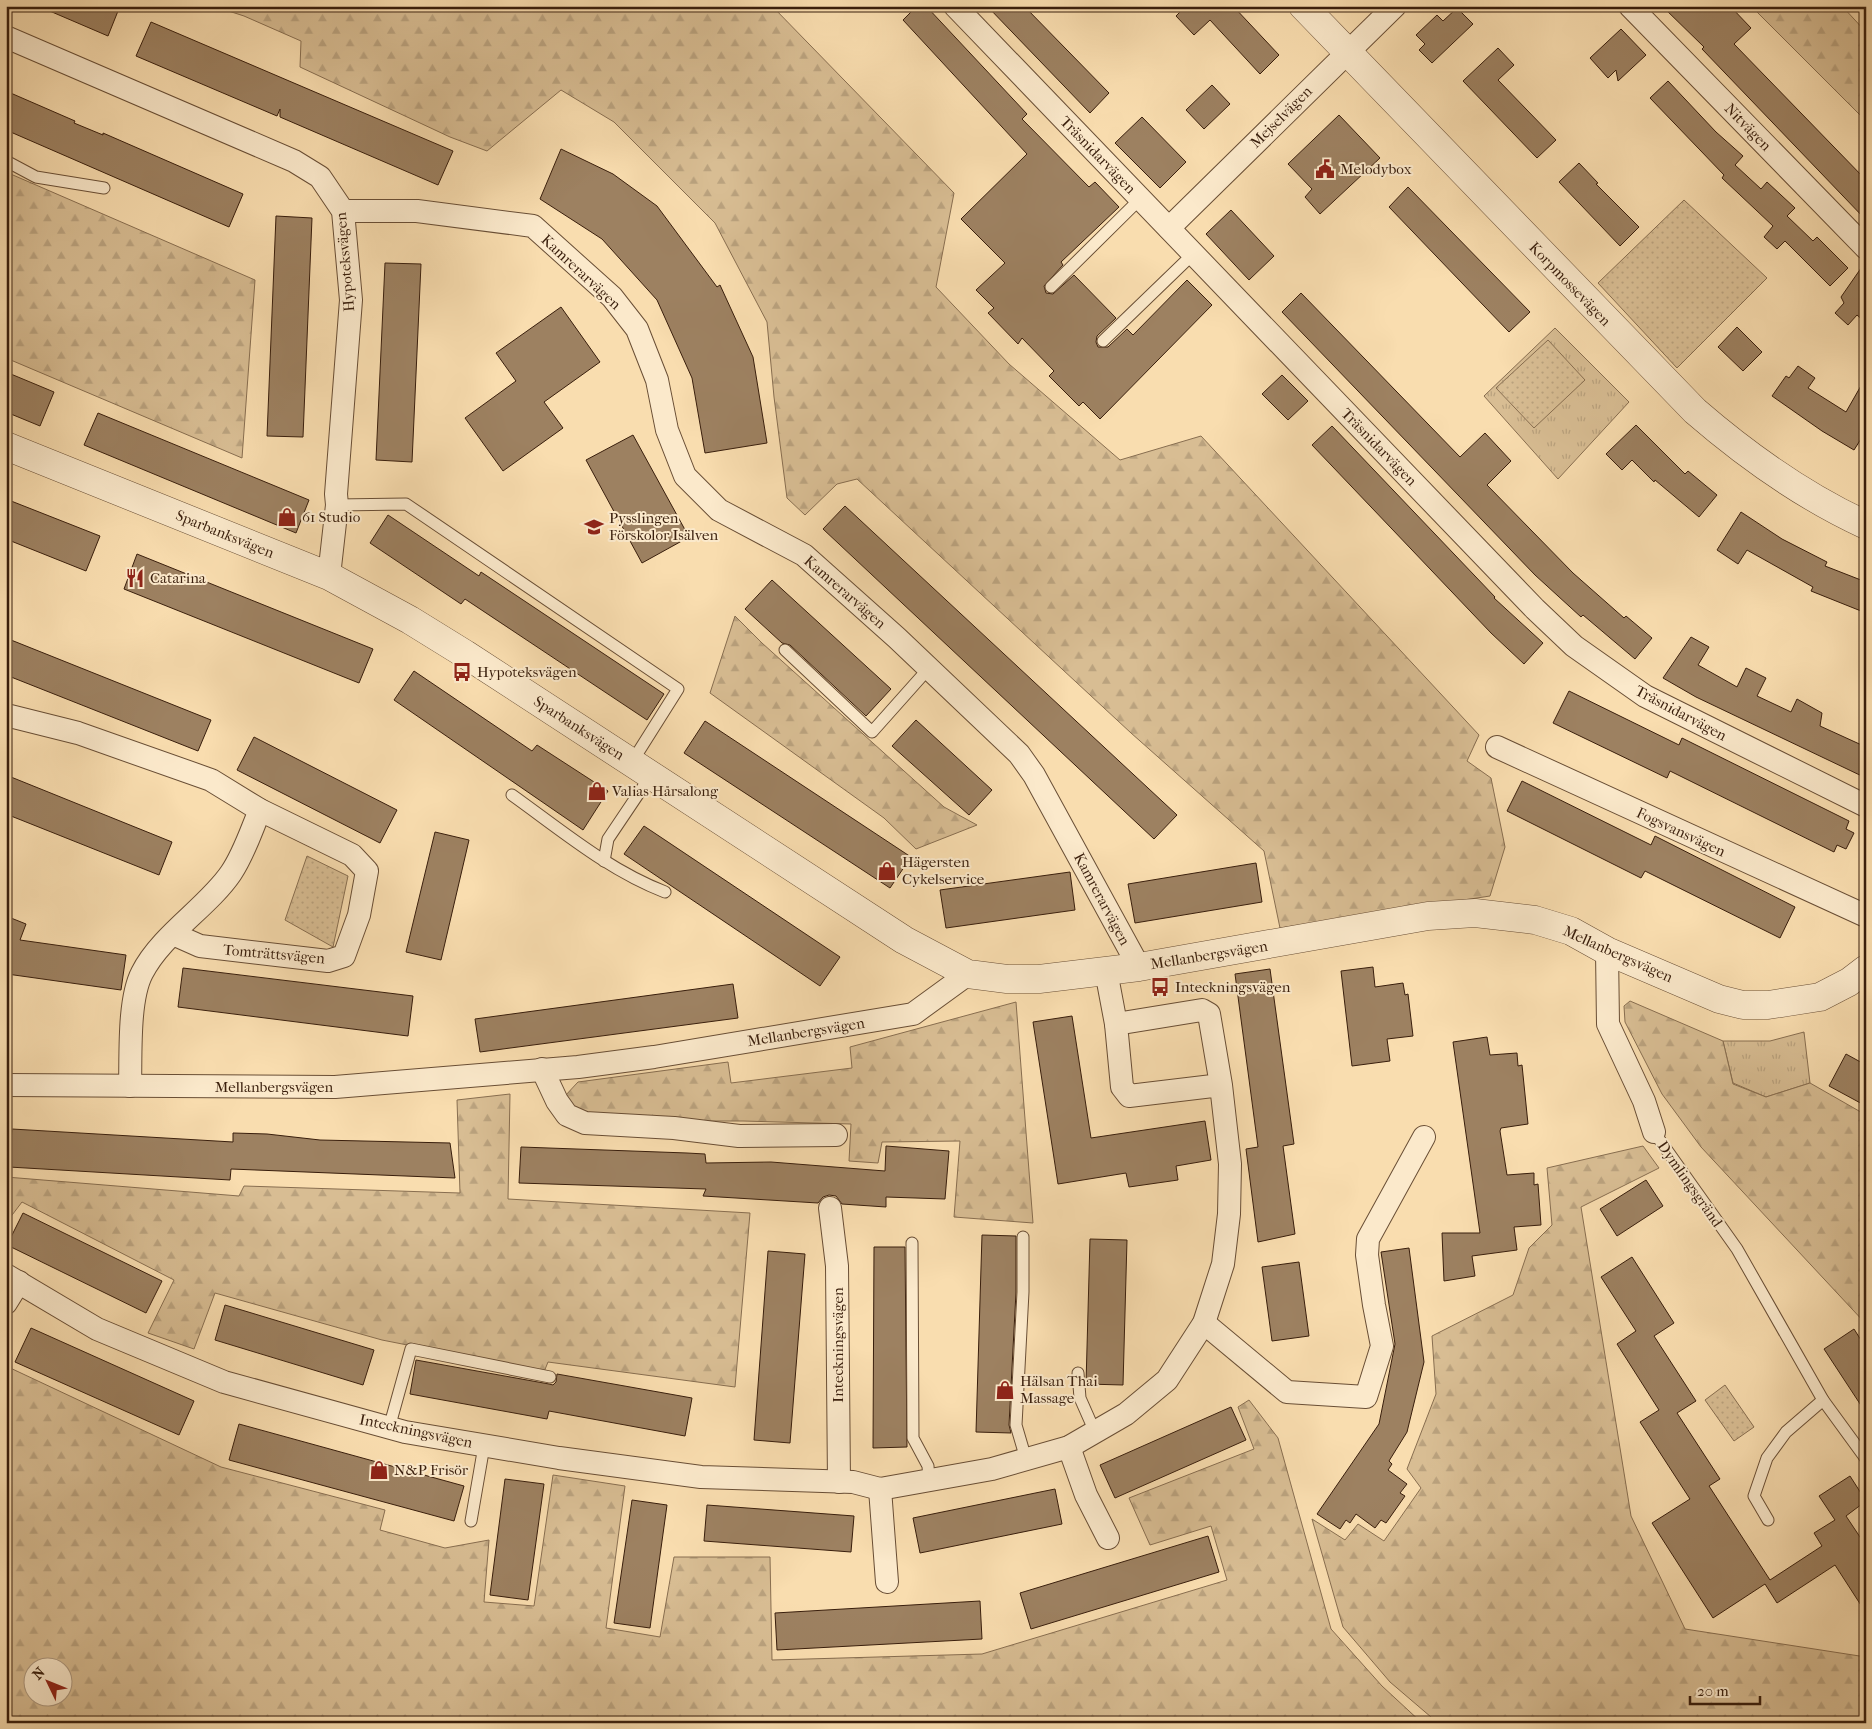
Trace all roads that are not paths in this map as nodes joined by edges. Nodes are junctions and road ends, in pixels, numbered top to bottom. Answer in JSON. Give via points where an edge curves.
{"nodes":[{"id":1,"x":955,"y":6,"type":"edge"},
{"id":2,"x":1303,"y":6,"type":"edge"},
{"id":3,"x":1395,"y":6,"type":"edge"},
{"id":4,"x":1630,"y":6,"type":"edge"},
{"id":5,"x":8,"y":42,"type":"edge"},
{"id":6,"x":1347,"y":52,"type":"junction"},
{"id":7,"x":6,"y":161,"type":"edge"},
{"id":8,"x":104,"y":188,"type":"dead end"},
{"id":9,"x":1140,"y":199,"type":"junction"},
{"id":10,"x":343,"y":211,"type":"junction"},
{"id":11,"x":1169,"y":228,"type":"junction"},
{"id":12,"x":1866,"y":248,"type":"edge"},
{"id":13,"x":1193,"y":254,"type":"junction"},
{"id":14,"x":1051,"y":287,"type":"dead end"},
{"id":15,"x":1103,"y":341,"type":"dead end"},
{"id":16,"x":6,"y":446,"type":"edge"},
{"id":17,"x":338,"y":506,"type":"junction"},
{"id":18,"x":1866,"y":525,"type":"edge"},
{"id":19,"x":329,"y":576,"type":"junction"},
{"id":20,"x":785,"y":650,"type":"dead end"},
{"id":21,"x":929,"y":668,"type":"junction"},
{"id":22,"x":6,"y":715,"type":"edge"},
{"id":23,"x":1497,"y":747,"type":"dead end"},
{"id":24,"x":641,"y":769,"type":"junction"},
{"id":25,"x":512,"y":795,"type":"dead end"},
{"id":26,"x":1866,"y":806,"type":"edge"},
{"id":27,"x":260,"y":810,"type":"junction"},
{"id":28,"x":604,"y":861,"type":"junction"},
{"id":29,"x":665,"y":892,"type":"dead end"},
{"id":30,"x":1866,"y":916,"type":"edge"},
{"id":31,"x":173,"y":934,"type":"junction"},
{"id":32,"x":1607,"y":951,"type":"junction"},
{"id":33,"x":1139,"y":967,"type":"junction"},
{"id":34,"x":1866,"y":969,"type":"edge"},
{"id":35,"x":1106,"y":971,"type":"junction"},
{"id":36,"x":968,"y":974,"type":"junction"},
{"id":37,"x":1116,"y":1024,"type":"junction"},
{"id":38,"x":542,"y":1069,"type":"junction"},
{"id":39,"x":6,"y":1085,"type":"edge"},
{"id":40,"x":1221,"y":1085,"type":"junction"},
{"id":41,"x":130,"y":1086,"type":"junction"},
{"id":42,"x":1654,"y":1132,"type":"joint"},
{"id":43,"x":836,"y":1135,"type":"dead end"},
{"id":44,"x":1424,"y":1137,"type":"dead end"},
{"id":45,"x":830,"y":1208,"type":"dead end"},
{"id":46,"x":1023,"y":1237,"type":"dead end"},
{"id":47,"x":912,"y":1243,"type":"dead end"},
{"id":48,"x":13,"y":1279,"type":"edge"},
{"id":49,"x":6,"y":1303,"type":"edge"},
{"id":50,"x":1204,"y":1323,"type":"junction"},
{"id":51,"x":1078,"y":1373,"type":"dead end"},
{"id":52,"x":550,"y":1377,"type":"dead end"},
{"id":53,"x":1823,"y":1400,"type":"junction"},
{"id":54,"x":389,"y":1428,"type":"junction"},
{"id":55,"x":1095,"y":1432,"type":"junction"},
{"id":56,"x":484,"y":1446,"type":"junction"},
{"id":57,"x":1069,"y":1447,"type":"junction"},
{"id":58,"x":1026,"y":1459,"type":"junction"},
{"id":59,"x":1866,"y":1459,"type":"edge"},
{"id":60,"x":929,"y":1480,"type":"junction"},
{"id":61,"x":839,"y":1482,"type":"junction"},
{"id":62,"x":880,"y":1488,"type":"junction"},
{"id":63,"x":1768,"y":1520,"type":"dead end"},
{"id":64,"x":471,"y":1521,"type":"dead end"},
{"id":65,"x":1108,"y":1538,"type":"dead end"},
{"id":66,"x":886,"y":1582,"type":"dead end"}],
"edges":[{"from":1,"to":9,"type":"street","name":"Träsnidarvägen"},
{"from":2,"to":6,"type":"street","name":"Korpmossevägen"},
{"from":3,"to":6,"type":"street","name":"Mejselvägen"},
{"from":4,"to":12,"type":"street","name":"Nitvägen"},
{"from":5,"to":10,"type":"street","name":"Hypoteksvägen","via":[[294,161],[320,177]]},
{"from":6,"to":11,"type":"street","name":"Mejselvägen"},
{"from":6,"to":18,"type":"street","name":"Korpmossevägen","via":[[1695,411],[1761,465],[1803,492]]},
{"from":7,"to":8,"type":"lane","via":[[36,177]]},
{"from":9,"to":11,"type":"street","name":"Träsnidarvägen"},
{"from":9,"to":14,"type":"lane"},
{"from":10,"to":17,"type":"street","name":"Hypoteksvägen","via":[[351,300],[336,494]]},
{"from":10,"to":21,"type":"street","name":"Kamrerarvägen","via":[[418,211],[533,226],[612,297],[637,329],[657,380],[667,430],[685,476],[719,510],[804,554]]},
{"from":11,"to":13,"type":"street","name":"Träsnidarvägen"},
{"from":13,"to":15,"type":"lane"},
{"from":13,"to":26,"type":"street","name":"Träsnidarvägen","via":[[1574,646],[1645,696]]},
{"from":16,"to":19,"type":"street","name":"Sparbanksvägen"},
{"from":17,"to":19,"type":"street","name":"Hypoteksvägen"},
{"from":17,"to":24,"type":"lane","via":[[406,504],[678,689]]},
{"from":19,"to":24,"type":"street","name":"Sparbanksvägen","via":[[441,639]]},
{"from":20,"to":21,"type":"lane","via":[[872,732]]},
{"from":21,"to":33,"type":"street","name":"Kamrerarvägen","via":[[1019,754],[1034,775]]},
{"from":22,"to":27,"type":"street","name":"Tomträttsvägen","via":[[78,733],[211,780]]},
{"from":23,"to":30,"type":"street","name":"Fogsvansvägen"},
{"from":24,"to":28,"type":"lane","via":[[608,838]]},
{"from":24,"to":36,"type":"street","name":"Sparbanksvägen","via":[[904,940]]},
{"from":25,"to":28,"type":"lane"},
{"from":27,"to":31,"type":"street","via":[[230,874]]},
{"from":27,"to":31,"type":"street","name":"Tomträttsvägen","via":[[352,855],[368,871],[359,915],[344,956],[328,961],[200,946]]},
{"from":28,"to":29,"type":"lane"},
{"from":31,"to":41,"type":"street","via":[[142,973],[133,1014]]},
{"from":32,"to":33,"type":"street","name":"Mellanbergsvägen","via":[[1571,930],[1535,920],[1491,914],[1452,914]]},
{"from":32,"to":34,"type":"street","name":"Mellanbergsvägen","via":[[1719,1000],[1743,1005],[1820,997]]},
{"from":32,"to":42,"type":"street","name":"Dymlingsgränd","via":[[1608,1024],[1644,1100]]},
{"from":33,"to":35,"type":"street","name":"Mellanbergsvägen"},
{"from":35,"to":36,"type":"street","name":"Mellanbergsvägen","via":[[1039,979]]},
{"from":35,"to":37,"type":"street"},
{"from":36,"to":38,"type":"street","name":"Mellanbergsvägen","via":[[914,1014],[654,1057]]},
{"from":37,"to":40,"type":"street","via":[[1122,1087],[1129,1096]]},
{"from":37,"to":40,"type":"street","name":"Inteckningsvägen","via":[[1202,1010],[1210,1014]]},
{"from":38,"to":41,"type":"street","name":"Mellanbergsvägen","via":[[335,1087]]},
{"from":38,"to":43,"type":"street","via":[[567,1114],[585,1123],[674,1128],[739,1136]]},
{"from":39,"to":41,"type":"street","name":"Mellanbergsvägen"},
{"from":40,"to":50,"type":"street","name":"Inteckningsvägen","via":[[1230,1164],[1229,1214],[1223,1264]]},
{"from":42,"to":53,"type":"lane","name":"Dymlingsgränd","via":[[1737,1249]]},
{"from":44,"to":50,"type":"street","via":[[1368,1239],[1382,1346],[1366,1397],[1287,1392]]},
{"from":45,"to":61,"type":"street","name":"Inteckningsvägen","via":[[837,1266]]},
{"from":46,"to":58,"type":"lane","via":[[1016,1425]]},
{"from":47,"to":60,"type":"lane","via":[[913,1438],[928,1466]]},
{"from":48,"to":49,"type":"street","name":"Inteckningsvägen"},
{"from":48,"to":54,"type":"street","name":"Inteckningsvägen","via":[[96,1329],[224,1382]]},
{"from":50,"to":55,"type":"street","name":"Inteckningsvägen","via":[[1167,1380],[1126,1414]]},
{"from":51,"to":55,"type":"lane","via":[[1080,1398]]},
{"from":52,"to":54,"type":"lane","via":[[411,1349]]},
{"from":53,"to":59,"type":"lane","name":"Dymlingsgränd"},
{"from":53,"to":63,"type":"lane","via":[[1786,1432],[1767,1458],[1754,1496]]},
{"from":54,"to":56,"type":"street","name":"Inteckningsvägen"},
{"from":55,"to":57,"type":"street","name":"Inteckningsvägen"},
{"from":56,"to":61,"type":"street","name":"Inteckningsvägen","via":[[701,1477]]},
{"from":56,"to":64,"type":"lane"},
{"from":57,"to":58,"type":"street","name":"Inteckningsvägen"},
{"from":57,"to":65,"type":"street","via":[[1086,1494]]},
{"from":58,"to":60,"type":"street","name":"Inteckningsvägen","via":[[992,1469]]},
{"from":60,"to":62,"type":"street","name":"Inteckningsvägen"},
{"from":61,"to":62,"type":"street","name":"Inteckningsvägen"},
{"from":62,"to":66,"type":"street"}]}
